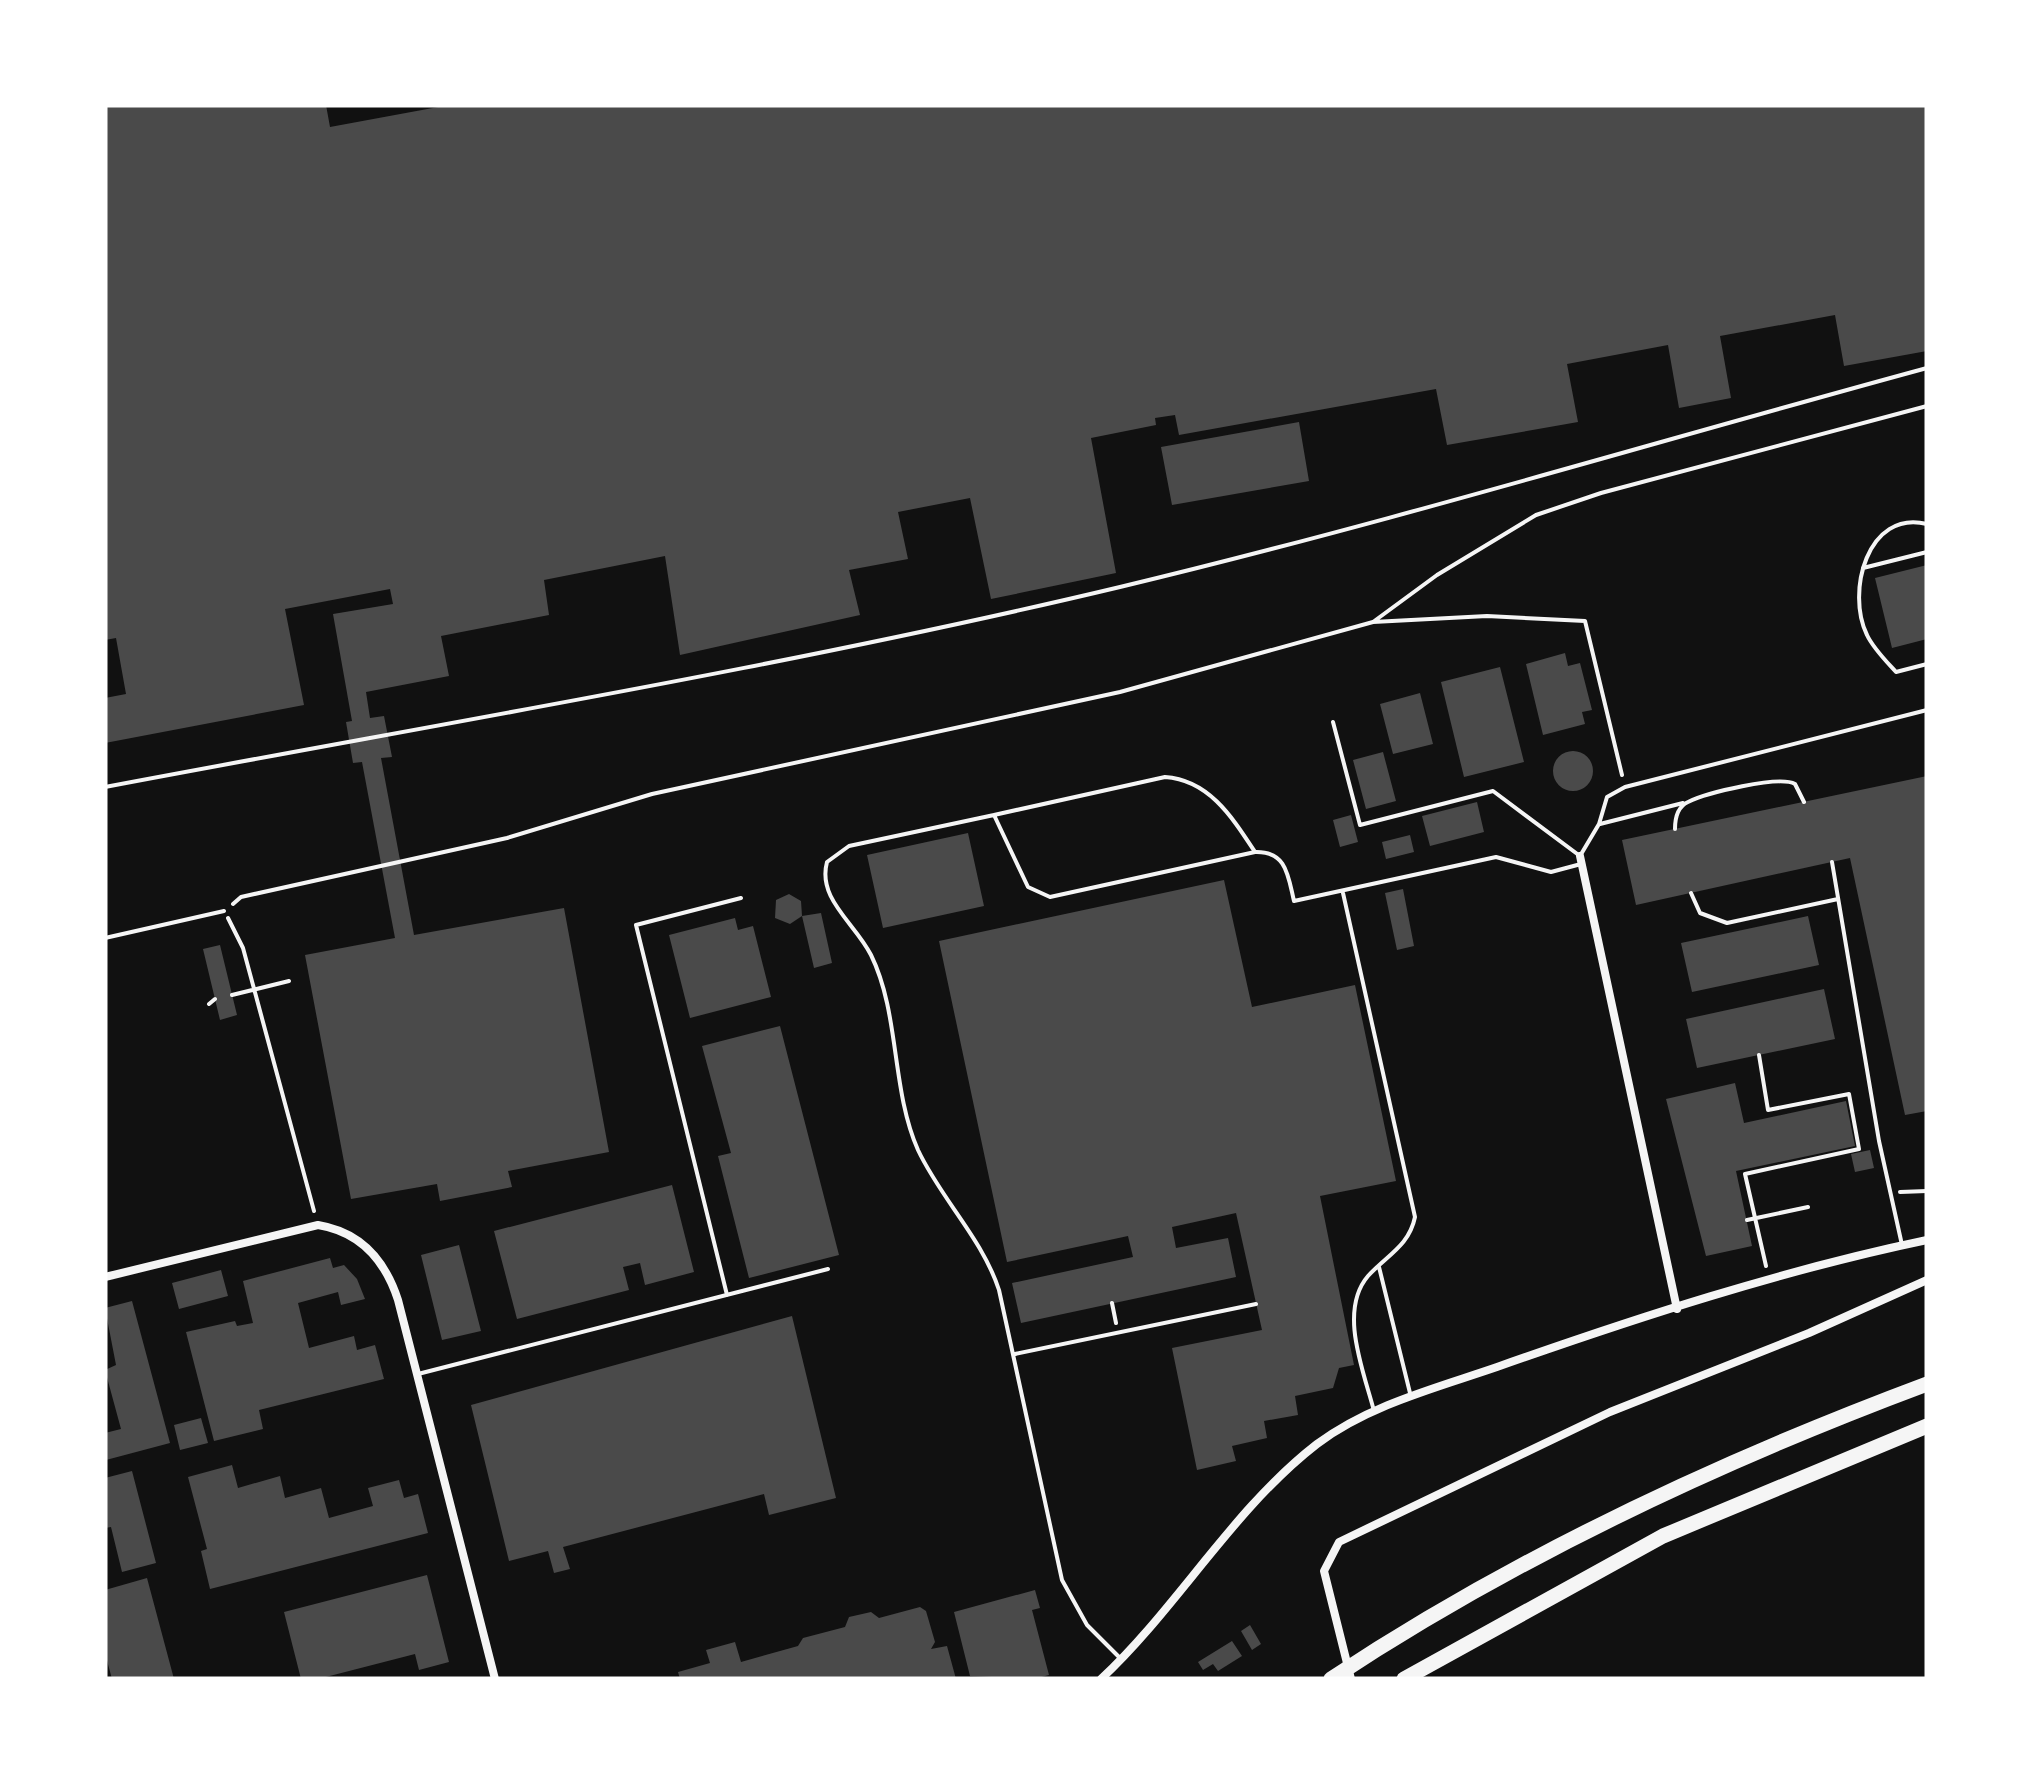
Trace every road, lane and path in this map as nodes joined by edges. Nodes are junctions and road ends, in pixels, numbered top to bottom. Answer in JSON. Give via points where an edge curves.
{"nodes":[{"id":1,"x":1927,"y":368,"type":"edge"},
{"id":2,"x":1927,"y":406,"type":"edge"},
{"id":3,"x":1927,"y":524,"type":"edge"},
{"id":4,"x":1927,"y":552,"type":"edge"},
{"id":5,"x":1863,"y":568,"type":"junction"},
{"id":6,"x":1373,"y":622,"type":"junction"},
{"id":7,"x":1927,"y":664,"type":"edge"},
{"id":8,"x":1927,"y":710,"type":"edge"},
{"id":9,"x":1332,"y":722,"type":"dead end"},
{"id":10,"x":105,"y":787,"type":"edge"},
{"id":11,"x":1625,"y":787,"type":"junction"},
{"id":12,"x":1688,"y":802,"type":"junction"},
{"id":13,"x":1804,"y":802,"type":"dead end"},
{"id":14,"x":994,"y":815,"type":"junction"},
{"id":15,"x":1599,"y":824,"type":"junction"},
{"id":16,"x":1676,"y":829,"type":"dead end"},
{"id":17,"x":1255,"y":852,"type":"junction"},
{"id":18,"x":1580,"y":860,"type":"junction"},
{"id":19,"x":1832,"y":862,"type":"dead end"},
{"id":20,"x":1342,"y":891,"type":"junction"},
{"id":21,"x":1691,"y":893,"type":"dead end"},
{"id":22,"x":741,"y":898,"type":"dead end"},
{"id":23,"x":1838,"y":899,"type":"junction"},
{"id":24,"x":224,"y":912,"type":"junction"},
{"id":25,"x":105,"y":938,"type":"edge"},
{"id":26,"x":289,"y":980,"type":"dead end"},
{"id":27,"x":254,"y":990,"type":"junction"},
{"id":28,"x":232,"y":995,"type":"dead end"},
{"id":29,"x":215,"y":999,"type":"dead end"},
{"id":30,"x":209,"y":1004,"type":"dead end"},
{"id":31,"x":1758,"y":1055,"type":"dead end"},
{"id":32,"x":1927,"y":1191,"type":"edge"},
{"id":33,"x":1890,"y":1192,"type":"junction"},
{"id":34,"x":1808,"y":1207,"type":"dead end"},
{"id":35,"x":1756,"y":1218,"type":"junction"},
{"id":36,"x":1747,"y":1220,"type":"dead end"},
{"id":37,"x":318,"y":1225,"type":"junction"},
{"id":38,"x":1927,"y":1240,"type":"edge"},
{"id":39,"x":1902,"y":1245,"type":"junction"},
{"id":40,"x":1764,"y":1258,"type":"dead end"},
{"id":41,"x":1379,"y":1267,"type":"junction"},
{"id":42,"x":828,"y":1269,"type":"dead end"},
{"id":43,"x":105,"y":1277,"type":"edge"},
{"id":44,"x":1927,"y":1280,"type":"edge"},
{"id":45,"x":727,"y":1295,"type":"junction"},
{"id":46,"x":1112,"y":1304,"type":"dead end"},
{"id":47,"x":1256,"y":1304,"type":"dead end"},
{"id":48,"x":1677,"y":1309,"type":"junction"},
{"id":49,"x":1118,"y":1332,"type":"junction"},
{"id":50,"x":1014,"y":1354,"type":"junction"},
{"id":51,"x":418,"y":1374,"type":"junction"},
{"id":52,"x":1927,"y":1384,"type":"edge"},
{"id":53,"x":1412,"y":1397,"type":"junction"},
{"id":54,"x":1374,"y":1411,"type":"junction"},
{"id":55,"x":1927,"y":1426,"type":"edge"},
{"id":56,"x":1122,"y":1660,"type":"junction"},
{"id":57,"x":495,"y":1679,"type":"edge"},
{"id":58,"x":1101,"y":1679,"type":"edge"},
{"id":59,"x":1331,"y":1679,"type":"edge"},
{"id":60,"x":1351,"y":1679,"type":"edge"},
{"id":61,"x":1404,"y":1679,"type":"edge"}],
"edges":[{"from":1,"to":10,"type":"lane","via":[[1496,490],[1122,586],[760,663]]},
{"from":2,"to":6,"type":"path","via":[[1536,515]]},
{"from":3,"to":5,"type":"lane","via":[[1893,528],[1876,539]]},
{"from":4,"to":5,"type":"lane"},
{"from":5,"to":7,"type":"lane","via":[[1859,608],[1867,636],[1896,672]]},
{"from":6,"to":11,"type":"path","via":[[1487,616],[1584,621]]},
{"from":6,"to":24,"type":"path","via":[[1120,692],[652,794],[507,838],[241,898]]},
{"from":8,"to":11,"type":"lane"},
{"from":9,"to":18,"type":"lane","via":[[1360,825],[1493,791]]},
{"from":11,"to":15,"type":"lane","via":[[1607,797]]},
{"from":12,"to":13,"type":"lane","via":[[1778,779],[1796,784]]},
{"from":12,"to":15,"type":"lane"},
{"from":12,"to":16,"type":"lane","via":[[1677,814]]},
{"from":14,"to":17,"type":"lane","via":[[1187,778],[1232,817]]},
{"from":14,"to":17,"type":"lane","via":[[1028,887],[1050,897]]},
{"from":14,"to":50,"type":"lane","via":[[849,846],[827,862],[823,877],[831,900],[872,956],[917,1146],[989,1264]]},
{"from":15,"to":18,"type":"lane"},
{"from":17,"to":20,"type":"lane","via":[[1277,856],[1286,866],[1294,902]]},
{"from":18,"to":20,"type":"lane","via":[[1550,872],[1496,857]]},
{"from":18,"to":48,"type":"street"},
{"from":19,"to":23,"type":"lane"},
{"from":20,"to":41,"type":"lane","via":[[1415,1217],[1412,1236]]},
{"from":21,"to":23,"type":"lane","via":[[1700,913],[1727,923]]},
{"from":22,"to":45,"type":"lane","via":[[636,925]]},
{"from":23,"to":33,"type":"lane"},
{"from":24,"to":25,"type":"lane"},
{"from":24,"to":27,"type":"path"},
{"from":26,"to":27,"type":"path"},
{"from":27,"to":28,"type":"path"},
{"from":27,"to":37,"type":"path"},
{"from":29,"to":30,"type":"path"},
{"from":31,"to":35,"type":"path","via":[[1768,1110],[1849,1094],[1859,1149],[1746,1174]]},
{"from":32,"to":33,"type":"path"},
{"from":33,"to":39,"type":"lane"},
{"from":34,"to":35,"type":"path"},
{"from":35,"to":36,"type":"path"},
{"from":35,"to":40,"type":"path"},
{"from":37,"to":43,"type":"street"},
{"from":37,"to":51,"type":"street","via":[[347,1233],[378,1257],[398,1300]]},
{"from":38,"to":39,"type":"street"},
{"from":39,"to":48,"type":"street"},
{"from":41,"to":53,"type":"lane"},
{"from":41,"to":54,"type":"lane","via":[[1362,1285],[1354,1312]]},
{"from":42,"to":45,"type":"lane"},
{"from":44,"to":60,"type":"street","via":[[1610,1412],[1339,1542],[1324,1571]]},
{"from":45,"to":51,"type":"lane"},
{"from":46,"to":49,"type":"path"},
{"from":47,"to":49,"type":"lane"},
{"from":48,"to":53,"type":"street"},
{"from":49,"to":50,"type":"lane"},
{"from":50,"to":56,"type":"lane","via":[[1062,1580],[1087,1625]]},
{"from":51,"to":57,"type":"street"},
{"from":52,"to":59,"type":"highway","via":[[1645,1502],[1529,1559]]},
{"from":53,"to":54,"type":"street"},
{"from":54,"to":56,"type":"street","via":[[1319,1443],[1278,1480]]},
{"from":55,"to":61,"type":"highway","via":[[1663,1536]]},
{"from":56,"to":58,"type":"street"}]}
